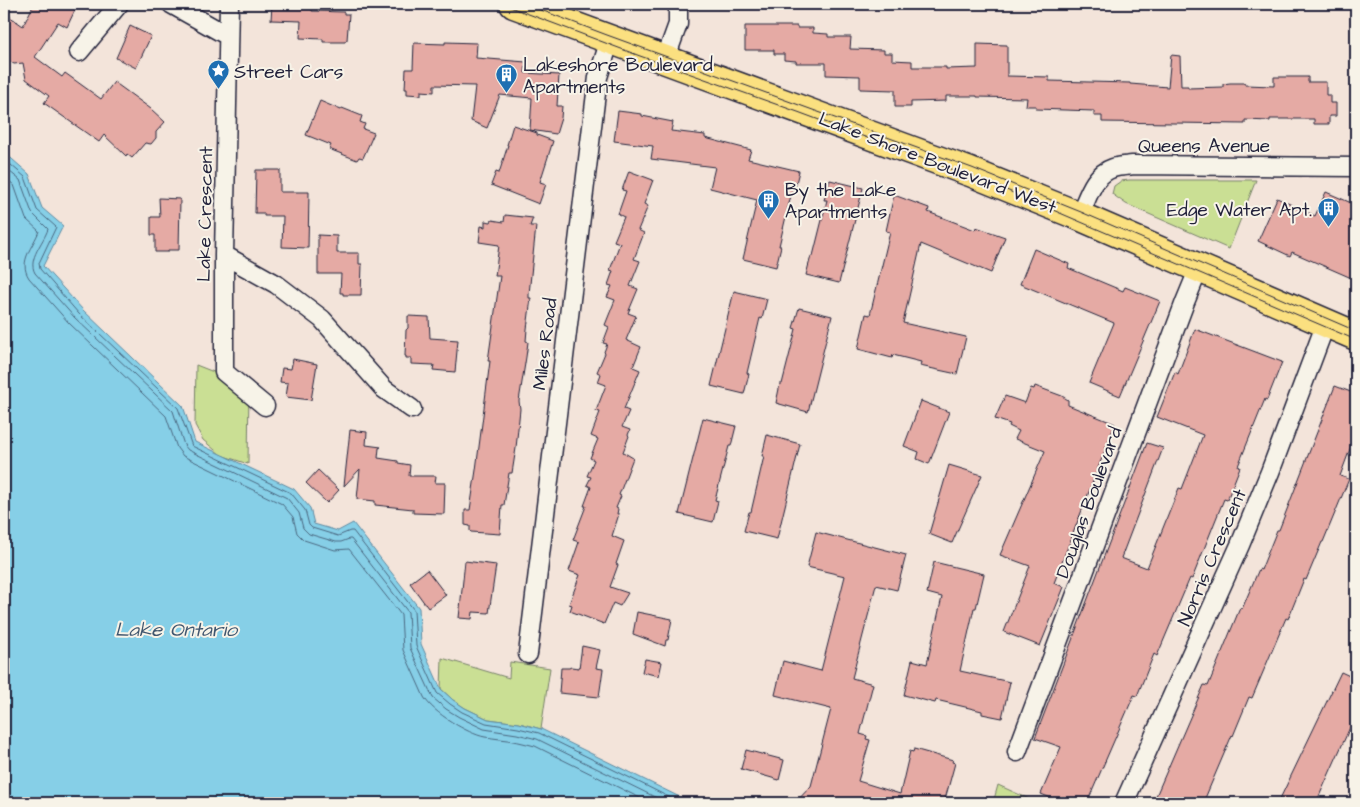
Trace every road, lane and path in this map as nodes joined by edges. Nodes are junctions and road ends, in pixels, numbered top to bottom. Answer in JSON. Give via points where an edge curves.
{"nodes":[{"id":1,"x":119,"y":4,"type":"edge"},
{"id":2,"x":170,"y":4,"type":"edge"},
{"id":3,"x":229,"y":4,"type":"edge"},
{"id":4,"x":514,"y":4,"type":"edge"},
{"id":5,"x":678,"y":4,"type":"edge"},
{"id":6,"x":228,"y":36,"type":"junction"},
{"id":7,"x":610,"y":40,"type":"junction"},
{"id":8,"x":79,"y":52,"type":"dead end"},
{"id":9,"x":665,"y":60,"type":"junction"},
{"id":10,"x":1356,"y":167,"type":"edge"},
{"id":11,"x":1079,"y":216,"type":"junction"},
{"id":12,"x":224,"y":255,"type":"junction"},
{"id":13,"x":1199,"y":268,"type":"junction"},
{"id":14,"x":1326,"y":323,"type":"junction"},
{"id":15,"x":1356,"y":336,"type":"edge"},
{"id":16,"x":265,"y":406,"type":"dead end"},
{"id":17,"x":412,"y":409,"type":"dead end"},
{"id":18,"x":528,"y":654,"type":"dead end"},
{"id":19,"x":1018,"y":752,"type":"dead end"},
{"id":20,"x":1124,"y":803,"type":"edge"}],
"edges":[{"from":1,"to":8,"type":"street"},
{"from":2,"to":6,"type":"street"},
{"from":3,"to":6,"type":"street","name":"Lake Crescent"},
{"from":4,"to":7,"type":"main road","name":"Lake Shore Boulevard West"},
{"from":5,"to":9,"type":"street","via":[[678,24]]},
{"from":6,"to":12,"type":"street","name":"Lake Crescent"},
{"from":7,"to":9,"type":"main road","name":"Lake Shore Boulevard West"},
{"from":7,"to":18,"type":"street","name":"Miles Road","via":[[598,77]]},
{"from":9,"to":11,"type":"main road","name":"Lake Shore Boulevard West","via":[[964,169]]},
{"from":10,"to":11,"type":"street","name":"Queens Avenue","via":[[1133,165],[1114,168],[1097,179]]},
{"from":11,"to":13,"type":"main road","name":"Lake Shore Boulevard West"},
{"from":12,"to":16,"type":"street","name":"Lake Crescent","via":[[224,372]]},
{"from":12,"to":17,"type":"street","via":[[276,284],[322,319],[384,388]]},
{"from":13,"to":14,"type":"main road","name":"Lake Shore Boulevard West"},
{"from":13,"to":19,"type":"street","name":"Douglas Boulevard"},
{"from":14,"to":15,"type":"main road","name":"Lake Shore Boulevard West"},
{"from":14,"to":20,"type":"street","name":"Norris Crescent","via":[[1240,545]]}]}
